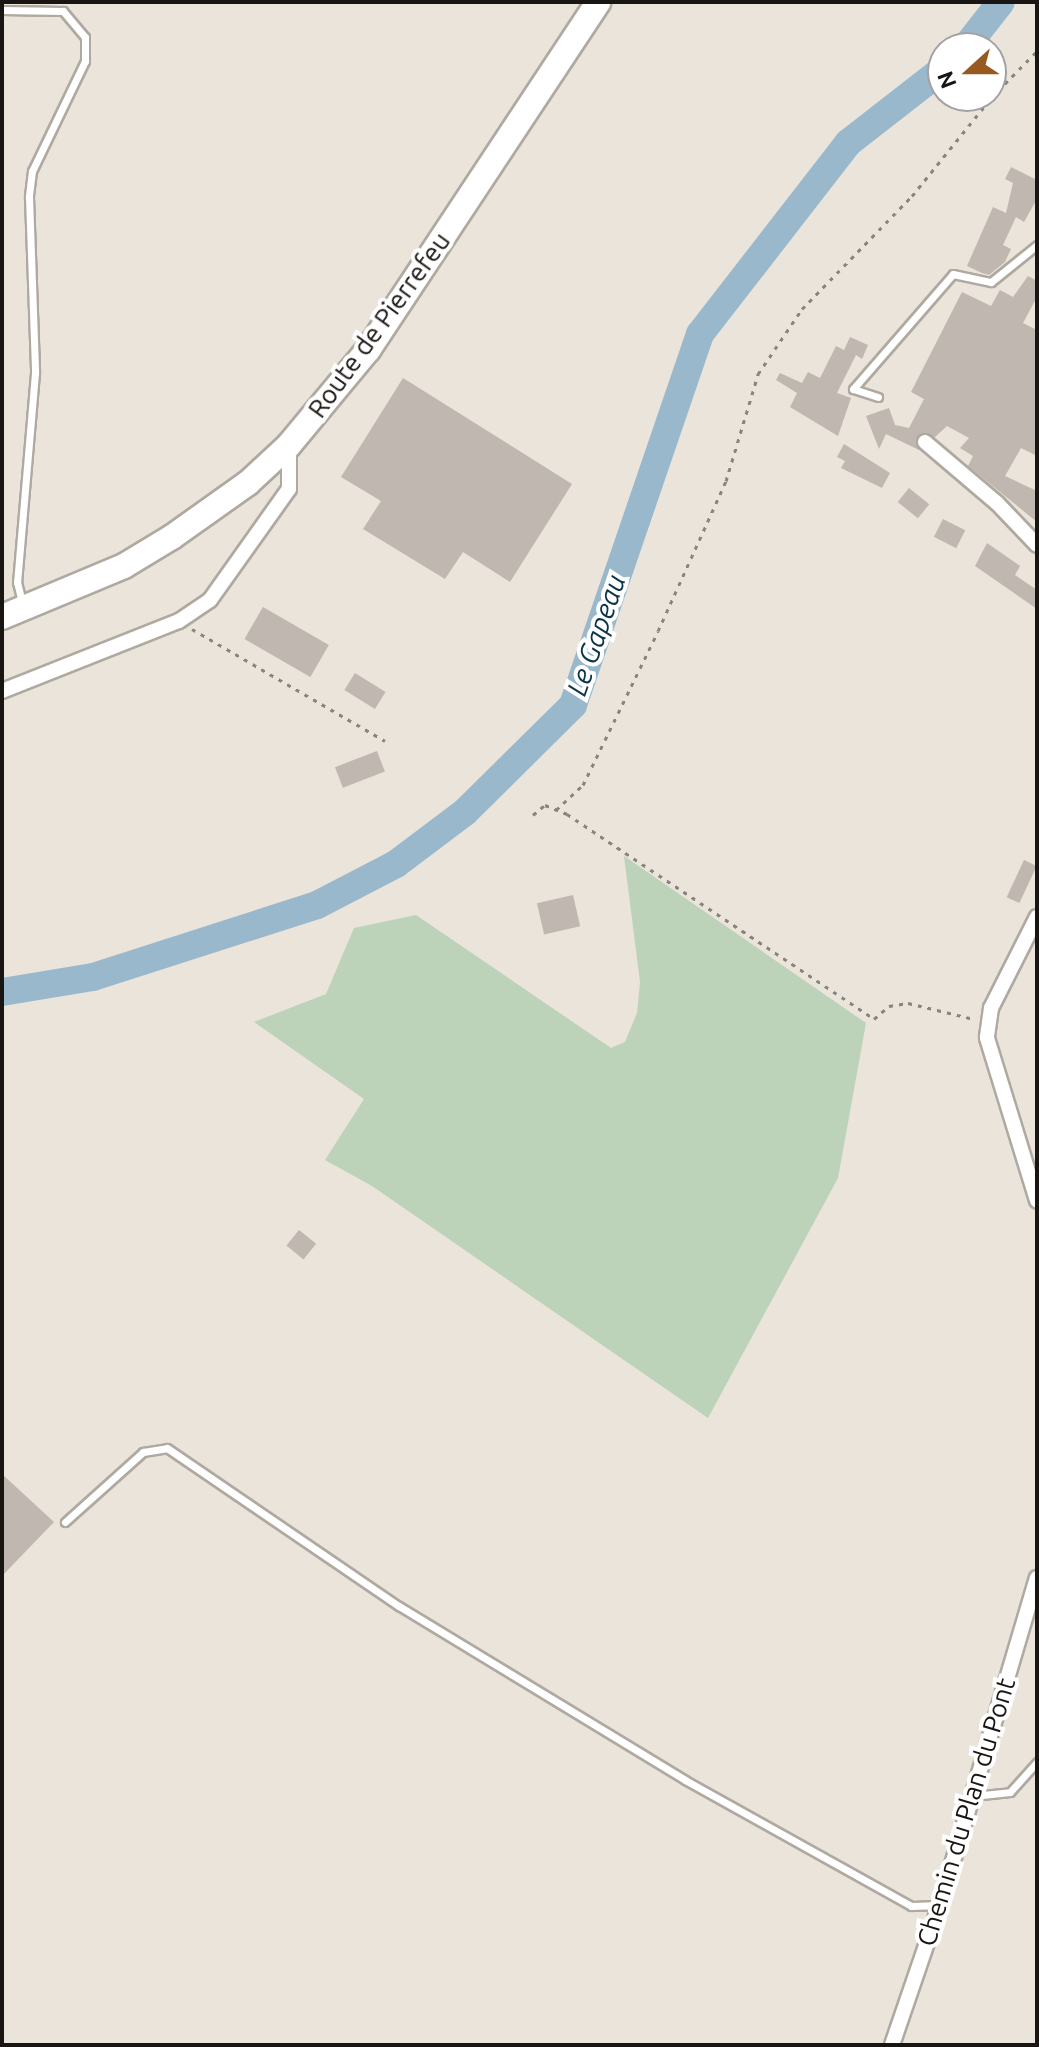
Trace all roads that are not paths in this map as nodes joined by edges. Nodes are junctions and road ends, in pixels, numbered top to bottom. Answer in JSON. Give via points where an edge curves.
{"nodes":[{"id":1,"x":598,"y":2,"type":"edge"},
{"id":2,"x":2,"y":10,"type":"edge"},
{"id":3,"x":1037,"y":245,"type":"edge"},
{"id":4,"x":878,"y":397,"type":"dead end"},
{"id":5,"x":925,"y":442,"type":"dead end"},
{"id":6,"x":289,"y":445,"type":"junction"},
{"id":7,"x":1037,"y":545,"type":"edge"},
{"id":8,"x":13,"y":612,"type":"edge"},
{"id":9,"x":2,"y":691,"type":"edge"},
{"id":10,"x":1037,"y":917,"type":"edge"},
{"id":11,"x":1037,"y":1201,"type":"edge"},
{"id":12,"x":65,"y":1522,"type":"dead end"},
{"id":13,"x":1037,"y":1578,"type":"edge"},
{"id":14,"x":1037,"y":1762,"type":"edge"},
{"id":15,"x":973,"y":1796,"type":"junction"},
{"id":16,"x":940,"y":1905,"type":"junction"},
{"id":17,"x":892,"y":2045,"type":"edge"}],
"edges":[{"from":1,"to":6,"type":"main road","name":"Route de Pierrefeu","via":[[368,350]]},
{"from":2,"to":8,"type":"lane","via":[[63,11],[85,37],[85,61],[32,171],[35,373]]},
{"from":3,"to":4,"type":"lane","via":[[991,282],[953,274],[853,389]]},
{"from":5,"to":7,"type":"street"},
{"from":6,"to":8,"type":"main road","name":"Route de Pierrefeu","via":[[248,483],[172,537],[124,566]]},
{"from":6,"to":9,"type":"street","via":[[289,489],[210,600],[179,621]]},
{"from":10,"to":11,"type":"street","via":[[989,1022],[994,1075]]},
{"from":12,"to":16,"type":"lane","via":[[143,1452],[167,1448],[399,1606],[685,1780],[911,1906]]},
{"from":13,"to":15,"type":"street","name":"Chemin du Plan du Pont"},
{"from":14,"to":15,"type":"lane","via":[[1010,1792]]},
{"from":15,"to":16,"type":"street","name":"Chemin du Plan du Pont"},
{"from":16,"to":17,"type":"street","name":"Chemin du Plan du Pont"}]}
